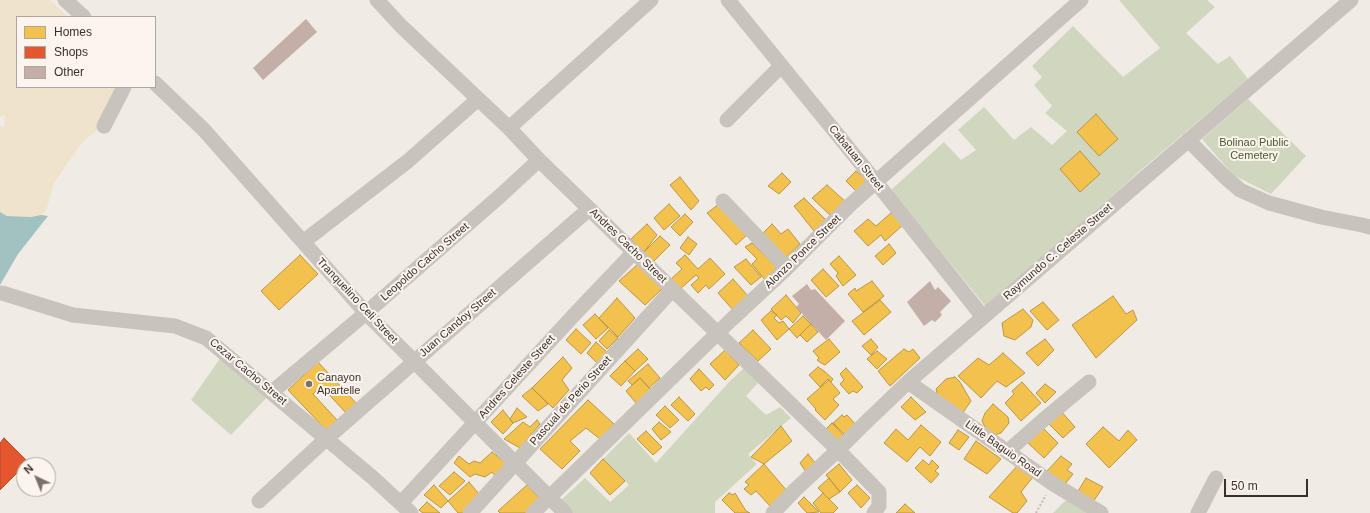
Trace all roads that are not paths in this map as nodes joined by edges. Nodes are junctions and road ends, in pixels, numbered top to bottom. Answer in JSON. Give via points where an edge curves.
{"nodes":[{"id":1,"x":65,"y":0,"type":"edge"},
{"id":2,"x":377,"y":0,"type":"edge"},
{"id":3,"x":651,"y":0,"type":"edge"},
{"id":4,"x":728,"y":0,"type":"edge"},
{"id":5,"x":1081,"y":0,"type":"edge"},
{"id":6,"x":1351,"y":0,"type":"edge"},
{"id":7,"x":83,"y":16,"type":"edge"},
{"id":8,"x":781,"y":66,"type":"junction"},
{"id":9,"x":156,"y":84,"type":"edge"},
{"id":10,"x":123,"y":88,"type":"edge"},
{"id":11,"x":477,"y":100,"type":"junction"},
{"id":12,"x":727,"y":120,"type":"dead end"},
{"id":13,"x":104,"y":126,"type":"dead end"},
{"id":14,"x":508,"y":128,"type":"junction"},
{"id":15,"x":1188,"y":140,"type":"junction"},
{"id":16,"x":539,"y":160,"type":"junction"},
{"id":17,"x":876,"y":182,"type":"junction"},
{"id":18,"x":723,"y":201,"type":"dead end"},
{"id":19,"x":589,"y":209,"type":"junction"},
{"id":20,"x":1370,"y":228,"type":"edge"},
{"id":21,"x":303,"y":242,"type":"junction"},
{"id":22,"x":634,"y":252,"type":"junction"},
{"id":23,"x":787,"y":268,"type":"junction"},
{"id":24,"x":672,"y":290,"type":"junction"},
{"id":25,"x":2,"y":293,"type":"dead end"},
{"id":26,"x":366,"y":313,"type":"junction"},
{"id":27,"x":983,"y":317,"type":"junction"},
{"id":28,"x":717,"y":334,"type":"junction"},
{"id":29,"x":414,"y":361,"type":"junction"},
{"id":30,"x":908,"y":382,"type":"junction"},
{"id":31,"x":1089,"y":382,"type":"dead end"},
{"id":32,"x":272,"y":392,"type":"junction"},
{"id":33,"x":476,"y":422,"type":"junction"},
{"id":34,"x":327,"y":438,"type":"junction"},
{"id":35,"x":838,"y":450,"type":"junction"},
{"id":36,"x":1007,"y":452,"type":"junction"},
{"id":37,"x":516,"y":463,"type":"junction"},
{"id":38,"x":1216,"y":478,"type":"dead end"},
{"id":39,"x":548,"y":497,"type":"junction"},
{"id":40,"x":258,"y":501,"type":"dead end"},
{"id":41,"x":406,"y":508,"type":"edge"},
{"id":42,"x":470,"y":513,"type":"edge"},
{"id":43,"x":533,"y":513,"type":"edge"},
{"id":44,"x":565,"y":513,"type":"edge"},
{"id":45,"x":773,"y":513,"type":"edge"},
{"id":46,"x":874,"y":513,"type":"edge"},
{"id":47,"x":1101,"y":513,"type":"edge"},
{"id":48,"x":1198,"y":513,"type":"edge"}],
"edges":[{"from":1,"to":7,"type":"street"},
{"from":2,"to":11,"type":"street","name":"Andres Cacho Street"},
{"from":3,"to":14,"type":"street"},
{"from":4,"to":8,"type":"street","name":"Cabatuan Street"},
{"from":5,"to":17,"type":"street","name":"Alonzo Ponce Street"},
{"from":6,"to":15,"type":"street","name":"Raymundo C. Celeste Street"},
{"from":8,"to":12,"type":"street"},
{"from":8,"to":17,"type":"street","name":"Cabatuan Street"},
{"from":9,"to":21,"type":"street","name":"Tranquelino Celi Street","via":[[204,130]]},
{"from":10,"to":13,"type":"street"},
{"from":11,"to":14,"type":"street","name":"Andres Cacho Street"},
{"from":11,"to":21,"type":"street","via":[[408,161]]},
{"from":14,"to":16,"type":"street","name":"Andres Cacho Street"},
{"from":15,"to":20,"type":"street","via":[[1240,190],[1269,203],[1321,218]]},
{"from":15,"to":27,"type":"street","name":"Raymundo C. Celeste Street"},
{"from":16,"to":19,"type":"street","name":"Andres Cacho Street"},
{"from":16,"to":26,"type":"street","name":"Leopoldo Cacho Street"},
{"from":17,"to":23,"type":"street","name":"Alonzo Ponce Street"},
{"from":17,"to":27,"type":"street","name":"Cabatuan Street"},
{"from":18,"to":23,"type":"street"},
{"from":19,"to":22,"type":"street","name":"Andres Cacho Street"},
{"from":19,"to":29,"type":"street","name":"Juan Candoy Street"},
{"from":21,"to":26,"type":"street","name":"Tranquelino Celi Street"},
{"from":22,"to":24,"type":"street","name":"Andres Cacho Street"},
{"from":22,"to":33,"type":"street","name":"Andres Celeste Street"},
{"from":23,"to":28,"type":"street","name":"Alonzo Ponce Street"},
{"from":24,"to":28,"type":"street","name":"Andres Cacho Street"},
{"from":24,"to":37,"type":"street","name":"Pascual de Perio Street"},
{"from":25,"to":32,"type":"street","name":"Cezar Cacho Street","via":[[73,315],[175,326],[206,338]]},
{"from":26,"to":29,"type":"street","name":"Tranquelino Celi Street"},
{"from":26,"to":32,"type":"street","name":"Leopoldo Cacho Street"},
{"from":27,"to":30,"type":"street","name":"Raymundo C. Celeste Street"},
{"from":28,"to":35,"type":"street","name":"Andres Cacho Street"},
{"from":28,"to":39,"type":"street","name":"Alonzo Ponce Street"},
{"from":29,"to":33,"type":"street","name":"Tranquelino Celi Street"},
{"from":29,"to":34,"type":"street","name":"Juan Candoy Street"},
{"from":30,"to":35,"type":"street","name":"Raymundo C. Celeste Street"},
{"from":30,"to":36,"type":"street","name":"Little Baguio Road"},
{"from":31,"to":36,"type":"street"},
{"from":32,"to":34,"type":"street","name":"Cezar Cacho Street"},
{"from":33,"to":37,"type":"street","name":"Tranquelino Celi Street"},
{"from":33,"to":41,"type":"street","name":"Andres Celeste Street"},
{"from":34,"to":40,"type":"street","name":"Juan Candoy Street"},
{"from":34,"to":41,"type":"street","name":"Cezar Cacho Street"},
{"from":35,"to":45,"type":"street","name":"Raymundo C. Celeste Street"},
{"from":35,"to":46,"type":"street","name":"Andres Cacho Street","via":[[879,492],[879,506]]},
{"from":36,"to":47,"type":"street","name":"Little Baguio Road"},
{"from":37,"to":39,"type":"street","name":"Tranquelino Celi Street"},
{"from":37,"to":42,"type":"street","name":"Pascual de Perio Street"},
{"from":38,"to":48,"type":"street"},
{"from":39,"to":43,"type":"street","name":"Alonzo Ponce Street"},
{"from":39,"to":44,"type":"street","name":"Tranquelino Celi Street"}]}
